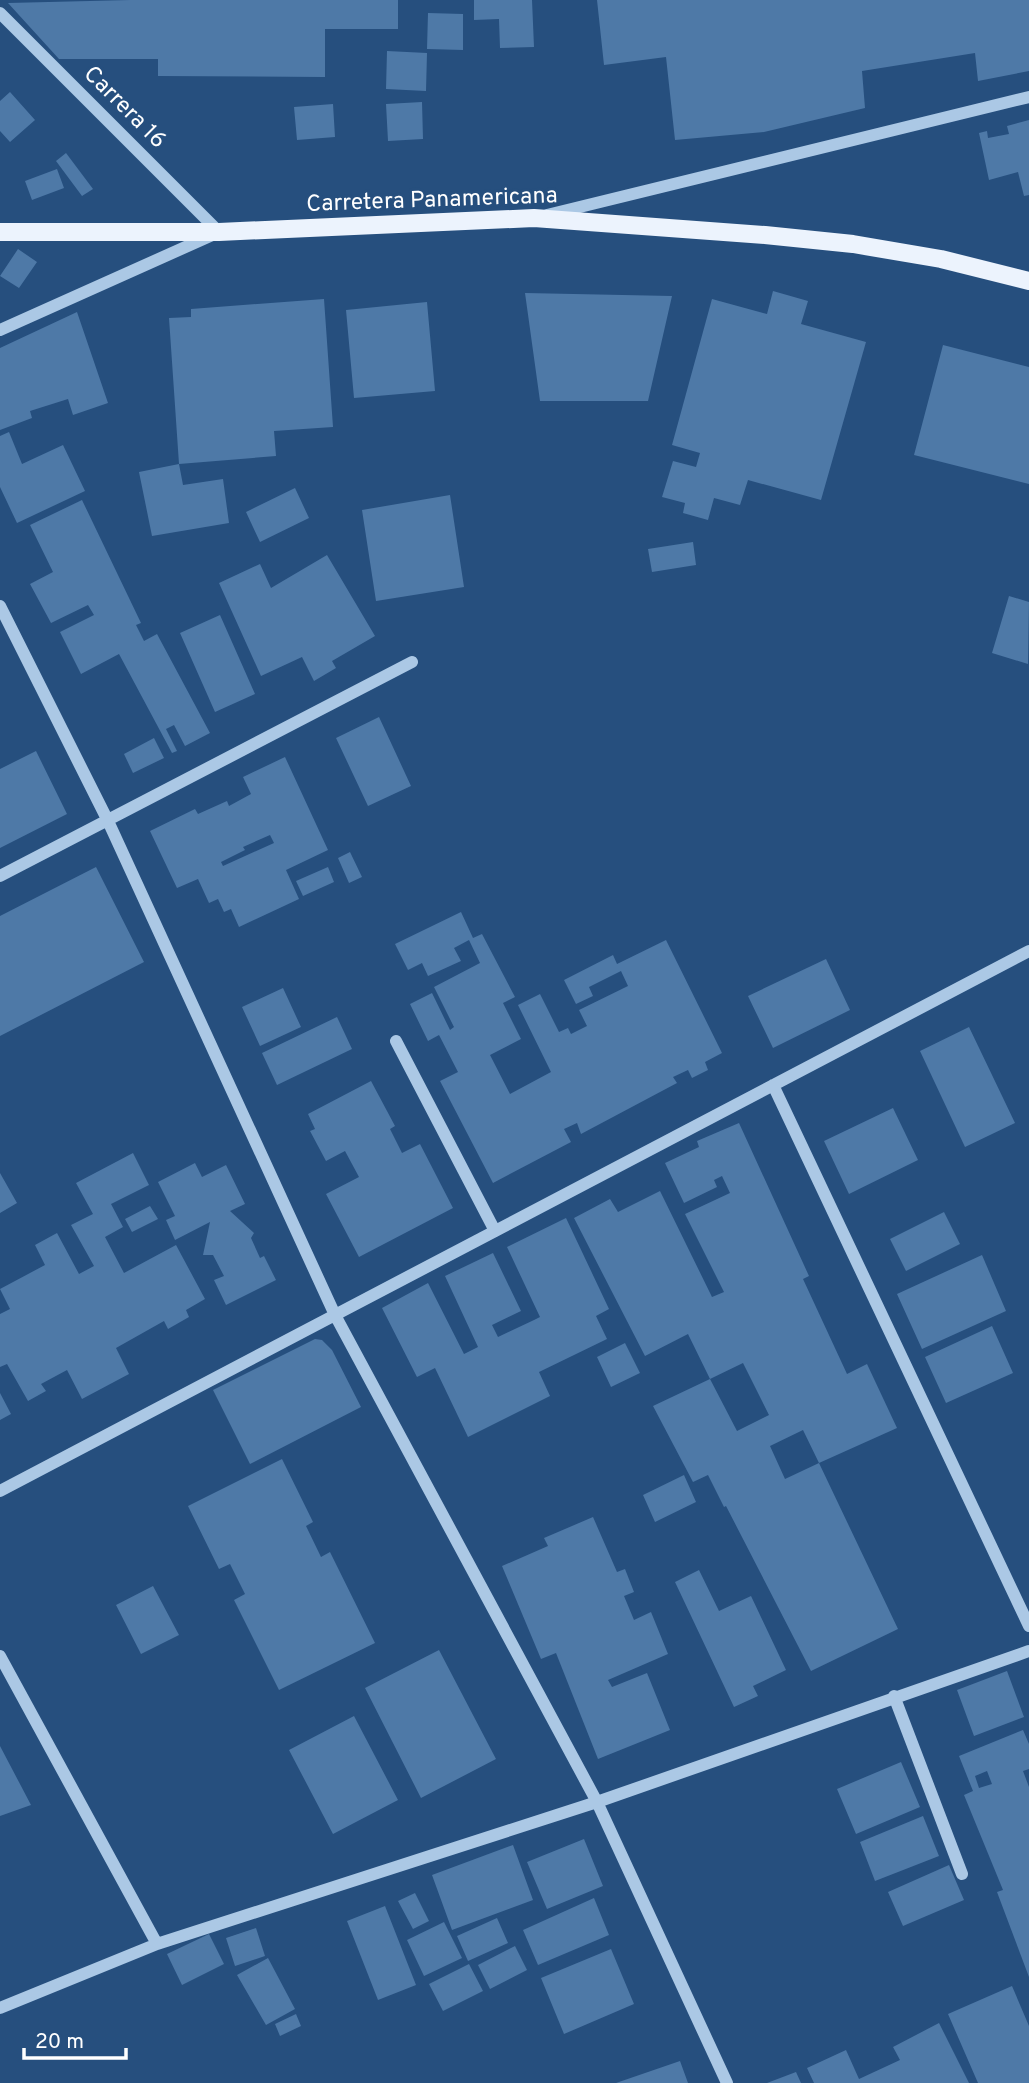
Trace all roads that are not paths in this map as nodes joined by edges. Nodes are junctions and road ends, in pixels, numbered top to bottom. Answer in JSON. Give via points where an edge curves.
{"nodes":[{"id":1,"x":0,"y":13,"type":"edge"},
{"id":2,"x":1029,"y":97,"type":"edge"},
{"id":3,"x":534,"y":218,"type":"junction"},
{"id":4,"x":0,"y":232,"type":"edge"},
{"id":5,"x":219,"y":232,"type":"junction"},
{"id":6,"x":1029,"y":281,"type":"edge"},
{"id":7,"x":0,"y":330,"type":"edge"},
{"id":8,"x":0,"y":606,"type":"edge"},
{"id":9,"x":412,"y":662,"type":"dead end"},
{"id":10,"x":108,"y":821,"type":"junction"},
{"id":11,"x":0,"y":877,"type":"edge"},
{"id":12,"x":1029,"y":951,"type":"edge"},
{"id":13,"x":396,"y":1041,"type":"dead end"},
{"id":14,"x":773,"y":1085,"type":"junction"},
{"id":15,"x":495,"y":1231,"type":"junction"},
{"id":16,"x":335,"y":1315,"type":"junction"},
{"id":17,"x":0,"y":1491,"type":"edge"},
{"id":18,"x":1029,"y":1626,"type":"edge"},
{"id":19,"x":1029,"y":1651,"type":"edge"},
{"id":20,"x":0,"y":1656,"type":"edge"},
{"id":21,"x":894,"y":1696,"type":"junction"},
{"id":22,"x":597,"y":1802,"type":"junction"},
{"id":23,"x":962,"y":1874,"type":"dead end"},
{"id":24,"x":158,"y":1944,"type":"junction"},
{"id":25,"x":0,"y":2008,"type":"edge"},
{"id":26,"x":727,"y":2083,"type":"edge"}],
"edges":[{"from":1,"to":5,"type":"street","name":"Carrera 16"},
{"from":2,"to":3,"type":"street"},
{"from":3,"to":5,"type":"main road","name":"Carretera Panamericana"},
{"from":3,"to":6,"type":"main road","name":"Carretera Panamericana","via":[[853,244]]},
{"from":4,"to":5,"type":"main road","name":"Carretera Panamericana"},
{"from":5,"to":7,"type":"street"},
{"from":8,"to":10,"type":"street"},
{"from":9,"to":10,"type":"street"},
{"from":10,"to":11,"type":"street"},
{"from":10,"to":16,"type":"street"},
{"from":12,"to":14,"type":"street"},
{"from":13,"to":15,"type":"street"},
{"from":14,"to":15,"type":"street"},
{"from":14,"to":18,"type":"street"},
{"from":15,"to":16,"type":"street"},
{"from":16,"to":17,"type":"street"},
{"from":16,"to":22,"type":"street"},
{"from":19,"to":21,"type":"street"},
{"from":20,"to":24,"type":"street"},
{"from":21,"to":22,"type":"street"},
{"from":21,"to":23,"type":"street"},
{"from":22,"to":24,"type":"street"},
{"from":22,"to":26,"type":"street"},
{"from":24,"to":25,"type":"street"}]}
